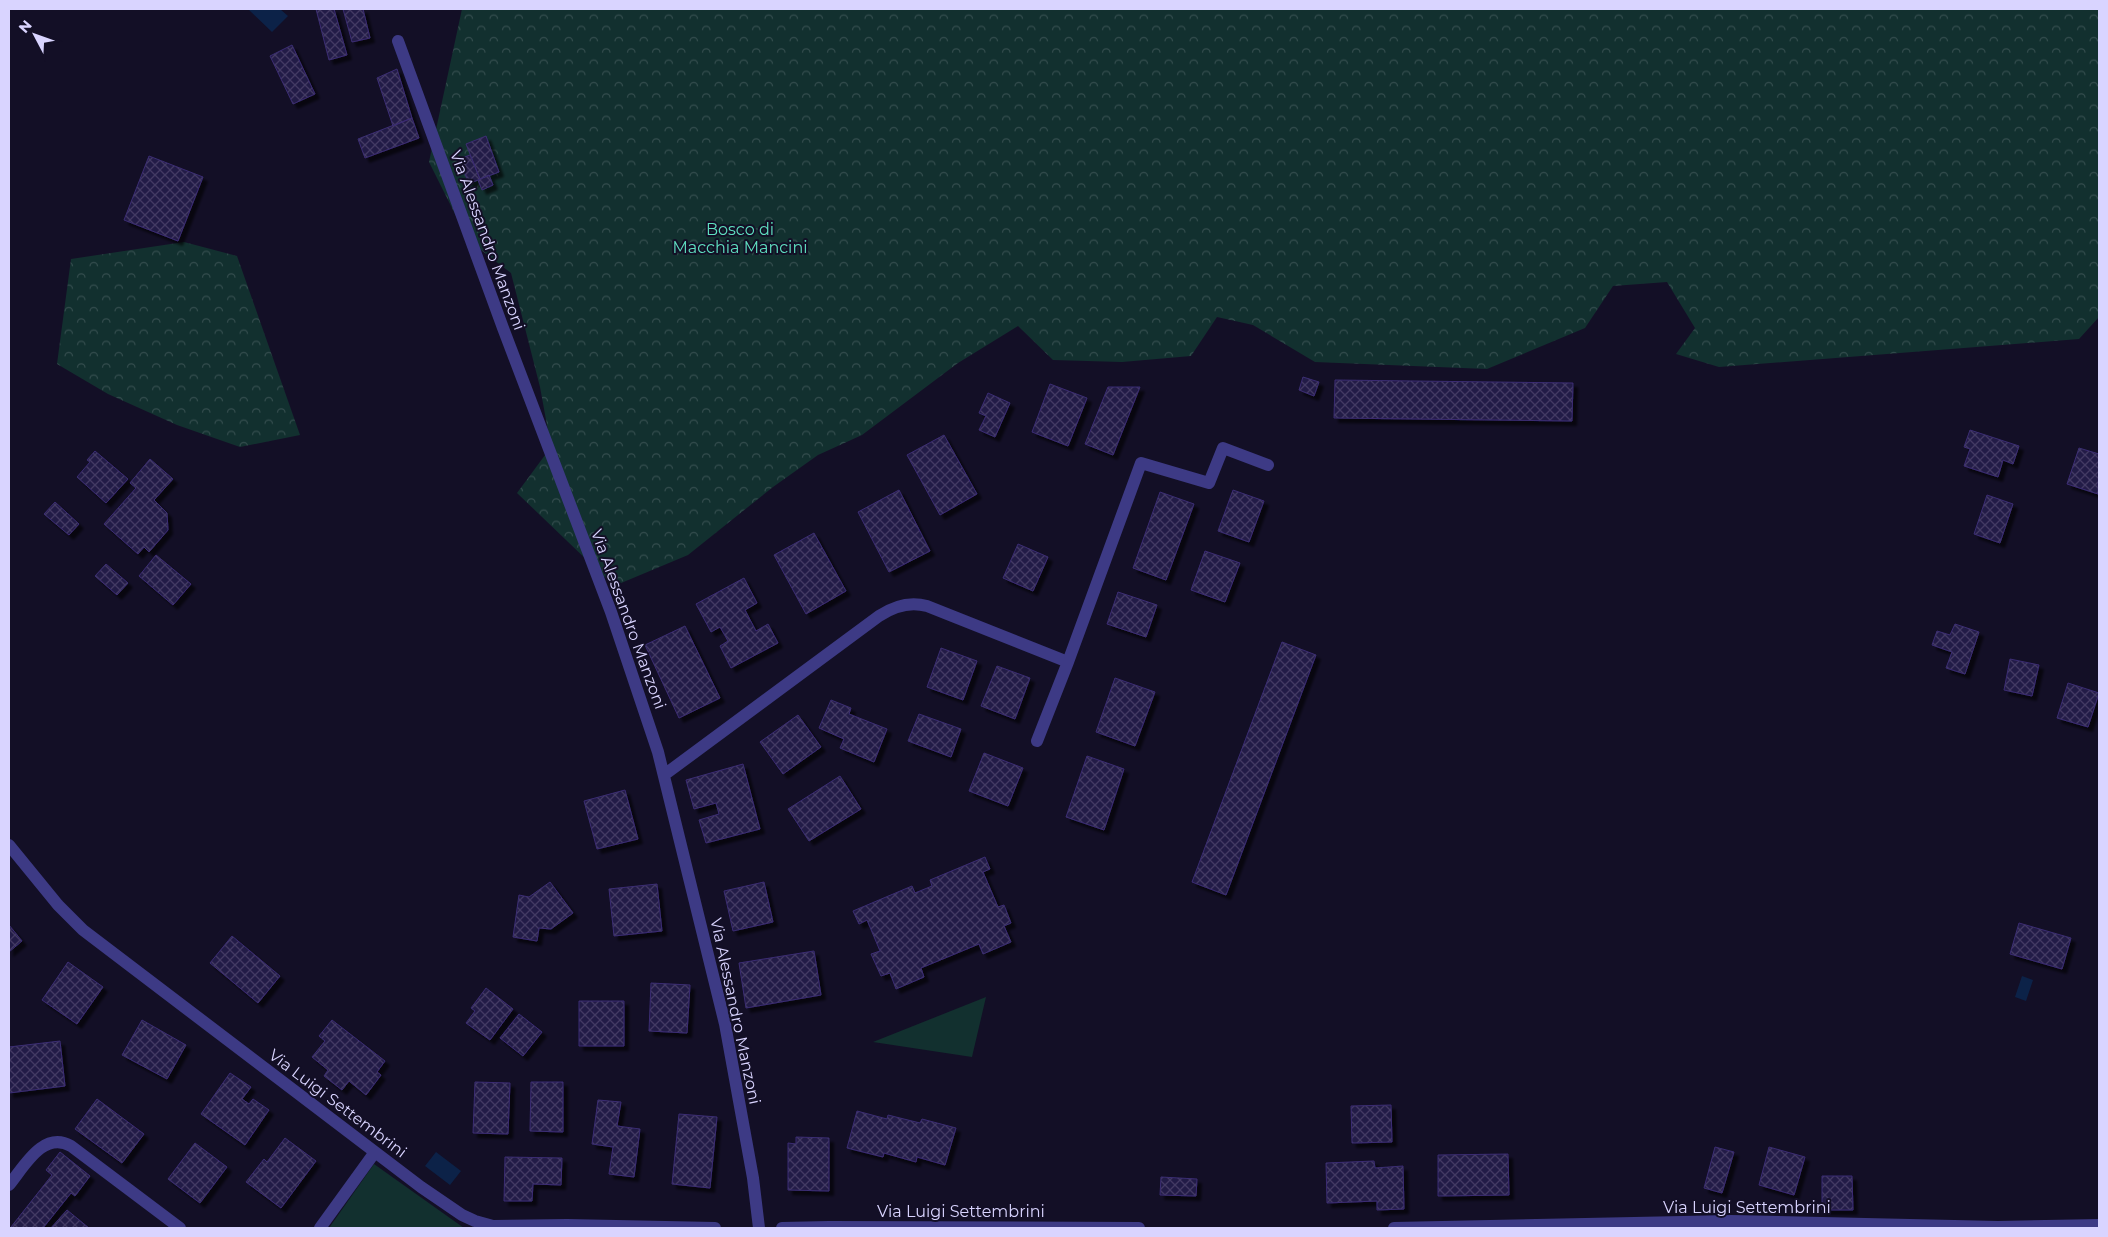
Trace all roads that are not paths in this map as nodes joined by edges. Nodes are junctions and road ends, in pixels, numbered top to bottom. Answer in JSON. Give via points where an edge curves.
{"nodes":[{"id":1,"x":398,"y":42,"type":"dead end"},
{"id":2,"x":1268,"y":465,"type":"dead end"},
{"id":3,"x":1068,"y":662,"type":"junction"},
{"id":4,"x":1037,"y":740,"type":"dead end"},
{"id":5,"x":664,"y":775,"type":"junction"},
{"id":6,"x":9,"y":845,"type":"edge"},
{"id":7,"x":375,"y":1152,"type":"junction"},
{"id":8,"x":9,"y":1185,"type":"edge"},
{"id":9,"x":2099,"y":1225,"type":"edge"},
{"id":10,"x":492,"y":1227,"type":"edge"},
{"id":11,"x":180,"y":1228,"type":"edge"},
{"id":12,"x":320,"y":1228,"type":"edge"},
{"id":13,"x":715,"y":1228,"type":"edge"},
{"id":14,"x":759,"y":1228,"type":"edge"},
{"id":15,"x":782,"y":1228,"type":"edge"},
{"id":16,"x":1139,"y":1228,"type":"edge"},
{"id":17,"x":1394,"y":1228,"type":"edge"}],
"edges":[{"from":1,"to":5,"type":"street","name":"Via Alessandro Manzoni","via":[[614,620]]},
{"from":2,"to":3,"type":"street","via":[[1223,448],[1209,483],[1141,463]]},
{"from":3,"to":4,"type":"street"},
{"from":3,"to":5,"type":"street","via":[[927,606],[902,605],[879,616]]},
{"from":5,"to":14,"type":"street","name":"Via Alessandro Manzoni","via":[[725,1024]]},
{"from":6,"to":7,"type":"street","name":"Via Luigi Settembrini","via":[[48,894],[83,930]]},
{"from":7,"to":10,"type":"street","name":"Via Luigi Settembrini","via":[[452,1208]]},
{"from":7,"to":12,"type":"street"},
{"from":8,"to":11,"type":"street","via":[[38,1150],[61,1141]]},
{"from":9,"to":17,"type":"street","name":"Via Luigi Settembrini","via":[[1998,1228],[1731,1221]]},
{"from":10,"to":13,"type":"street","name":"Via Luigi Settembrini"},
{"from":15,"to":16,"type":"street","name":"Via Luigi Settembrini"}]}
